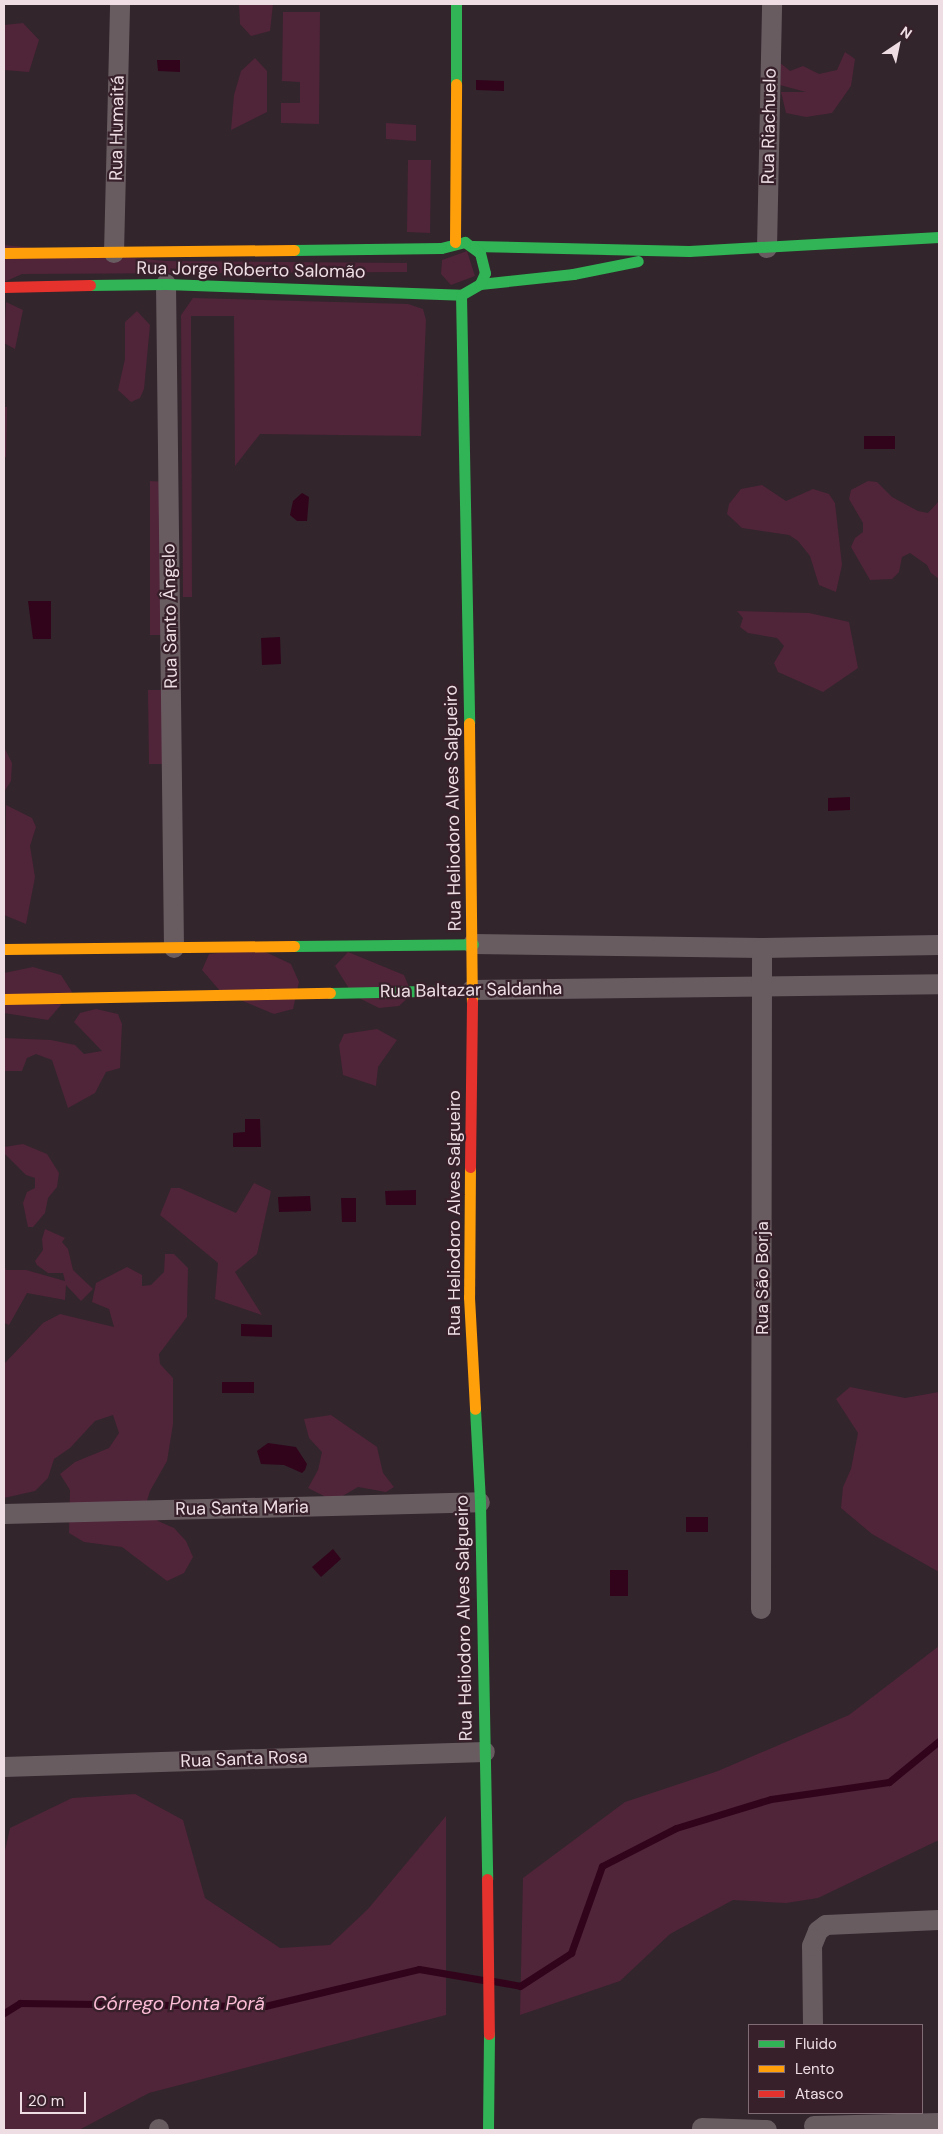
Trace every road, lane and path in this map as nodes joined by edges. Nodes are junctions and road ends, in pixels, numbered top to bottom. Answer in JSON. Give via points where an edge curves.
{"nodes":[{"id":1,"x":120,"y":4,"type":"edge"},
{"id":2,"x":456,"y":4,"type":"edge"},
{"id":3,"x":772,"y":4,"type":"edge"},
{"id":4,"x":939,"y":237,"type":"edge"},
{"id":5,"x":455,"y":242,"type":"junction"},
{"id":6,"x":473,"y":246,"type":"junction"},
{"id":7,"x":440,"y":248,"type":"junction"},
{"id":8,"x":767,"y":248,"type":"junction"},
{"id":9,"x":689,"y":252,"type":"junction"},
{"id":10,"x":4,"y":253,"type":"edge"},
{"id":11,"x":114,"y":253,"type":"junction"},
{"id":12,"x":433,"y":261,"type":"dead end"},
{"id":13,"x":435,"y":281,"type":"dead end"},
{"id":14,"x":166,"y":284,"type":"junction"},
{"id":15,"x":480,"y":284,"type":"junction"},
{"id":16,"x":4,"y":287,"type":"edge"},
{"id":17,"x":446,"y":292,"type":"junction"},
{"id":18,"x":461,"y":295,"type":"junction"},
{"id":19,"x":473,"y":944,"type":"junction"},
{"id":20,"x":939,"y":945,"type":"edge"},
{"id":21,"x":174,"y":948,"type":"junction"},
{"id":22,"x":762,"y":948,"type":"junction"},
{"id":23,"x":4,"y":949,"type":"edge"},
{"id":24,"x":939,"y":984,"type":"edge"},
{"id":25,"x":763,"y":985,"type":"junction"},
{"id":26,"x":472,"y":990,"type":"junction"},
{"id":27,"x":4,"y":999,"type":"edge"},
{"id":28,"x":480,"y":1502,"type":"junction"},
{"id":29,"x":4,"y":1514,"type":"edge"},
{"id":30,"x":761,"y":1608,"type":"dead end"},
{"id":31,"x":485,"y":1752,"type":"junction"},
{"id":32,"x":4,"y":1767,"type":"edge"},
{"id":33,"x":939,"y":1920,"type":"edge"},
{"id":34,"x":813,"y":2024,"type":"edge"},
{"id":35,"x":814,"y":2123,"type":"edge"},
{"id":36,"x":939,"y":2123,"type":"edge"},
{"id":37,"x":702,"y":2128,"type":"dead end"},
{"id":38,"x":488,"y":2130,"type":"edge"},
{"id":39,"x":767,"y":2130,"type":"edge"}],
"edges":[{"from":1,"to":11,"type":"street","name":"Rua Humaitá"},
{"from":2,"to":5,"type":"main road"},
{"from":3,"to":8,"type":"street","name":"Rua Riachuelo"},
{"from":4,"to":8,"type":"main road"},
{"from":5,"to":6,"type":"main road"},
{"from":5,"to":7,"type":"main road","name":"Rua Jorge Roberto Salomão"},
{"from":6,"to":9,"type":"main road"},
{"from":6,"to":15,"type":"main road","via":[[484,262]]},
{"from":7,"to":11,"type":"main road","name":"Rua Jorge Roberto Salomão"},
{"from":7,"to":12,"type":"main road"},
{"from":8,"to":9,"type":"main road"},
{"from":9,"to":15,"type":"main road","via":[[573,274]]},
{"from":10,"to":11,"type":"main road","name":"Rua Jorge Roberto Salomão"},
{"from":13,"to":17,"type":"main road"},
{"from":14,"to":16,"type":"main road","name":"Rua Jorge Roberto Salomão"},
{"from":14,"to":17,"type":"main road","name":"Rua Jorge Roberto Salomão"},
{"from":14,"to":21,"type":"street","name":"Rua Santo Ângelo"},
{"from":15,"to":18,"type":"main road"},
{"from":17,"to":18,"type":"main road","name":"Rua Jorge Roberto Salomão"},
{"from":18,"to":19,"type":"main road","name":"Rua Heliodoro Alves Salgueiro"},
{"from":19,"to":21,"type":"main road"},
{"from":19,"to":22,"type":"street"},
{"from":19,"to":26,"type":"main road","name":"Rua Heliodoro Alves Salgueiro"},
{"from":20,"to":22,"type":"street"},
{"from":21,"to":23,"type":"main road"},
{"from":22,"to":25,"type":"street","name":"Rua São Borja"},
{"from":24,"to":25,"type":"street","name":"Rua Baltazar Saldanha"},
{"from":25,"to":26,"type":"street","name":"Rua Baltazar Saldanha"},
{"from":25,"to":30,"type":"street","name":"Rua São Borja"},
{"from":26,"to":27,"type":"main road","name":"Rua Baltazar Saldanha"},
{"from":26,"to":28,"type":"main road","name":"Rua Heliodoro Alves Salgueiro","via":[[469,1297]]},
{"from":28,"to":29,"type":"street","name":"Rua Santa Maria"},
{"from":28,"to":31,"type":"main road","name":"Rua Heliodoro Alves Salgueiro"},
{"from":31,"to":32,"type":"street","name":"Rua Santa Rosa"},
{"from":31,"to":38,"type":"main road","name":"Rua Heliodoro Alves Salgueiro"},
{"from":33,"to":34,"type":"street","via":[[826,1924],[818,1931],[812,1946]]},
{"from":35,"to":36,"type":"street"},
{"from":37,"to":39,"type":"street"}]}
